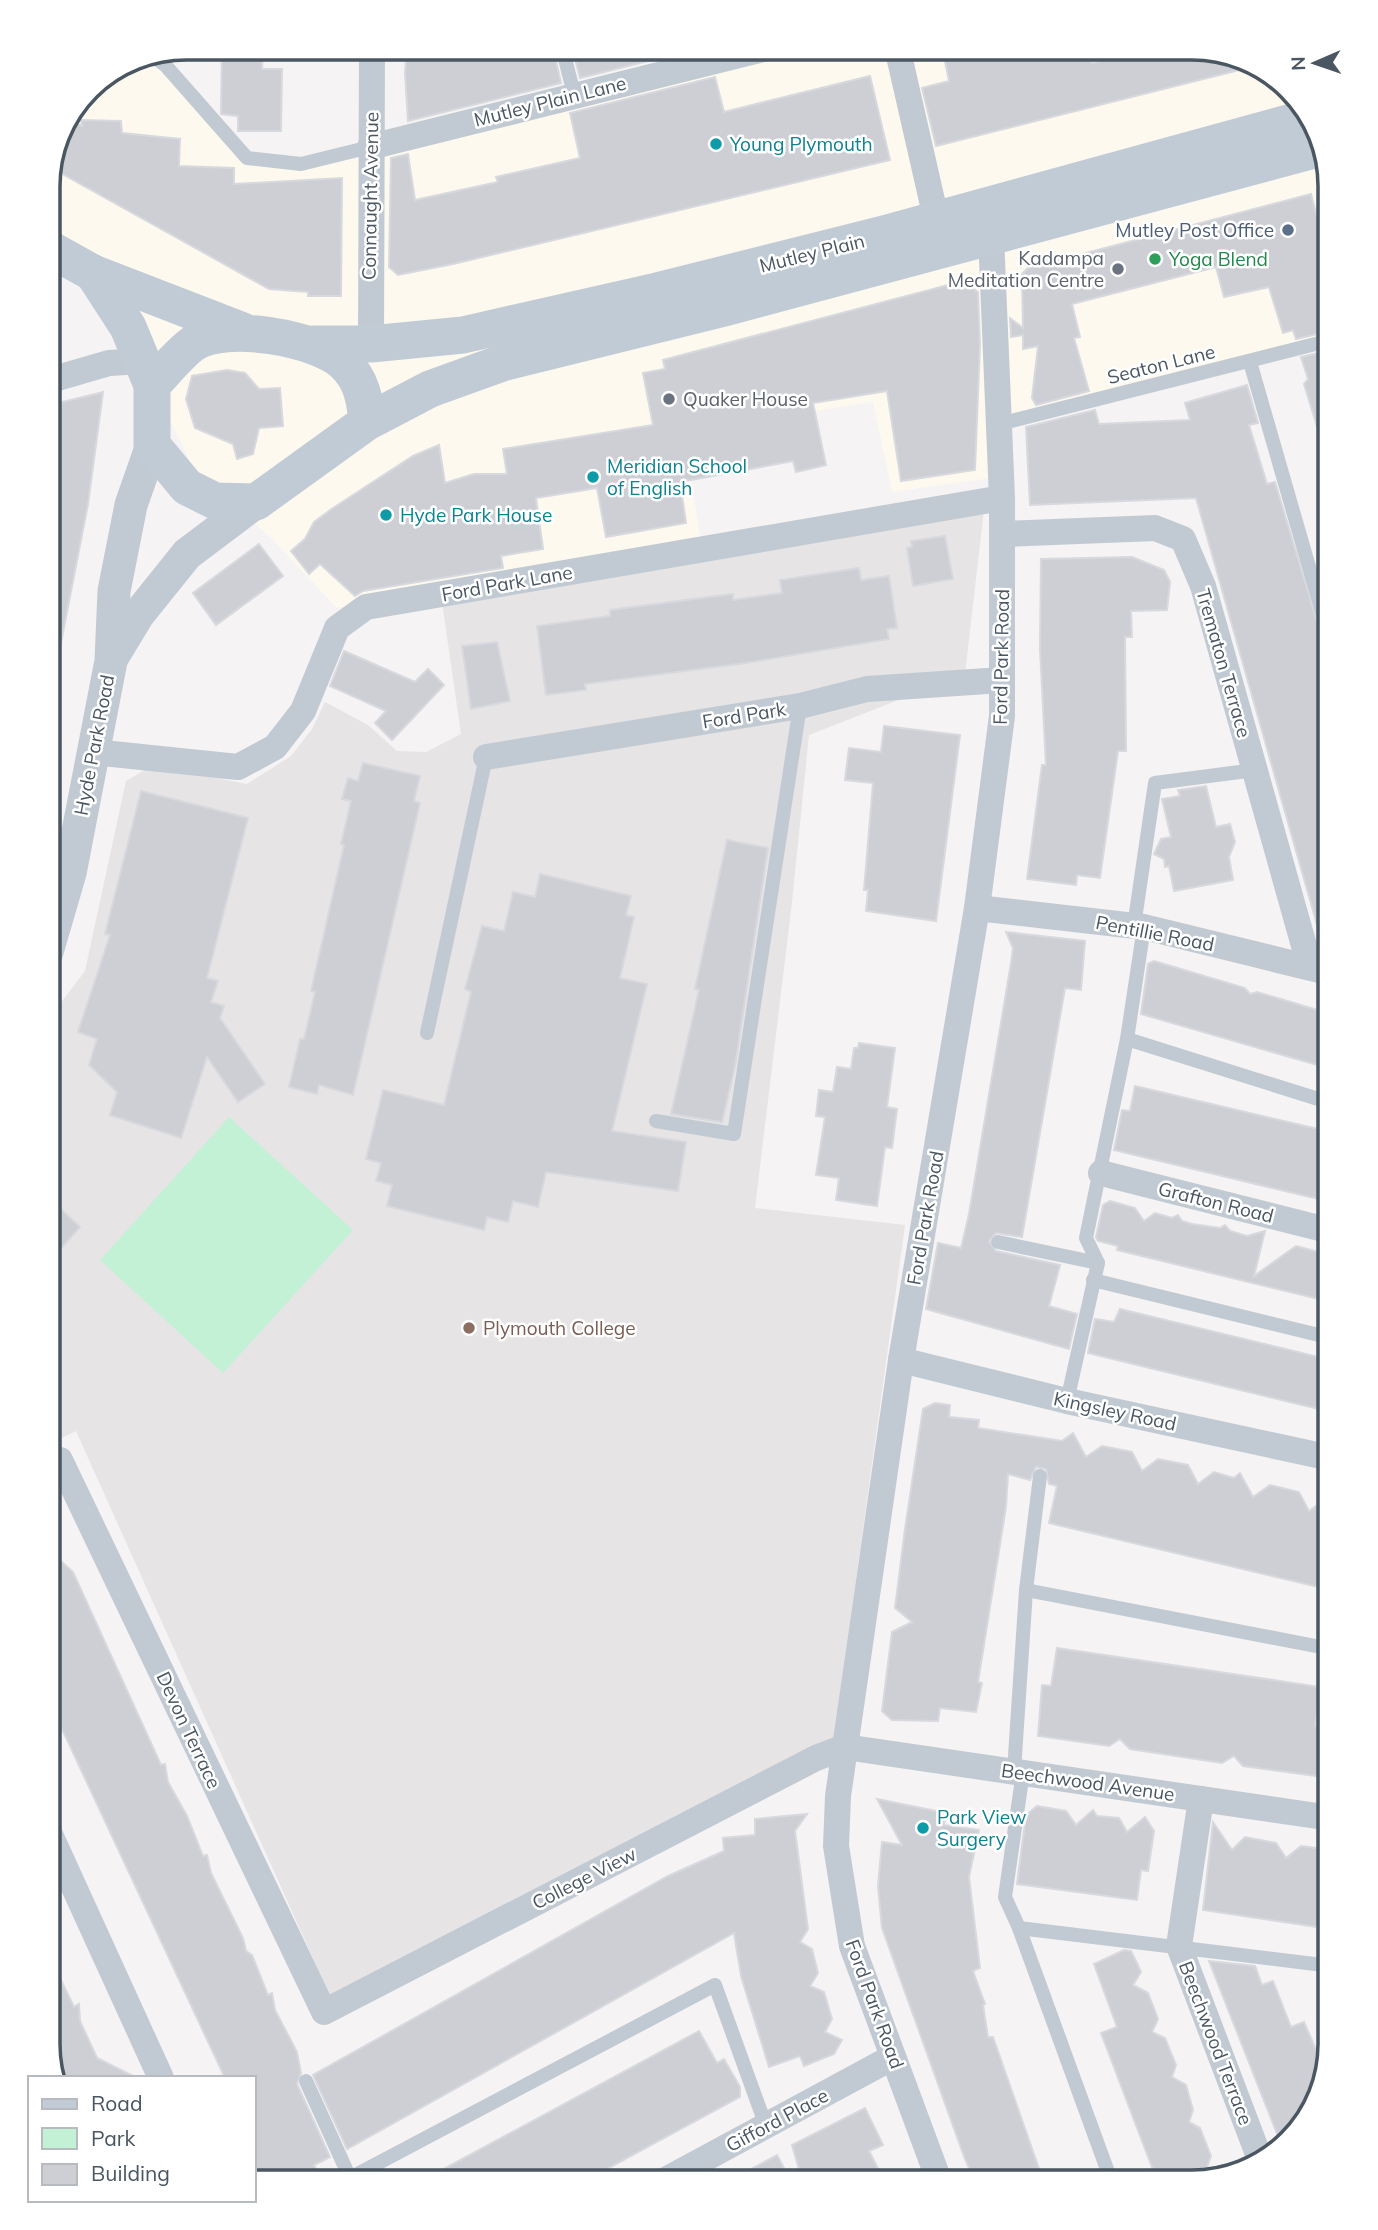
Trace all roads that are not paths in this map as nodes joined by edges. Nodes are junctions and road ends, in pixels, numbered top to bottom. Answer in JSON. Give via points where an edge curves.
{"nodes":[{"id":1,"x":372,"y":60,"type":"edge"},
{"id":2,"x":565,"y":60,"type":"edge"},
{"id":3,"x":704,"y":60,"type":"edge"},
{"id":4,"x":900,"y":60,"type":"edge"},
{"id":5,"x":161,"y":62,"type":"edge"},
{"id":6,"x":574,"y":94,"type":"junction"},
{"id":7,"x":1295,"y":113,"type":"edge"},
{"id":8,"x":370,"y":147,"type":"junction"},
{"id":9,"x":1313,"y":150,"type":"edge"},
{"id":10,"x":936,"y":218,"type":"junction"},
{"id":11,"x":988,"y":221,"type":"junction"},
{"id":12,"x":60,"y":254,"type":"edge"},
{"id":13,"x":93,"y":273,"type":"junction"},
{"id":14,"x":243,"y":331,"type":"junction"},
{"id":15,"x":305,"y":344,"type":"junction"},
{"id":16,"x":371,"y":344,"type":"junction"},
{"id":17,"x":1318,"y":344,"type":"edge"},
{"id":18,"x":1250,"y":362,"type":"junction"},
{"id":19,"x":147,"y":373,"type":"junction"},
{"id":20,"x":60,"y":377,"type":"edge"},
{"id":21,"x":367,"y":422,"type":"junction"},
{"id":22,"x":999,"y":424,"type":"junction"},
{"id":23,"x":152,"y":445,"type":"junction"},
{"id":24,"x":1002,"y":498,"type":"junction"},
{"id":25,"x":256,"y":502,"type":"junction"},
{"id":26,"x":1002,"y":534,"type":"junction"},
{"id":27,"x":1318,"y":598,"type":"edge"},
{"id":28,"x":110,"y":661,"type":"junction"},
{"id":29,"x":1002,"y":680,"type":"junction"},
{"id":30,"x":800,"y":706,"type":"junction"},
{"id":31,"x":93,"y":752,"type":"junction"},
{"id":32,"x":486,"y":757,"type":"joint"},
{"id":33,"x":1255,"y":770,"type":"junction"},
{"id":34,"x":60,"y":907,"type":"edge"},
{"id":35,"x":977,"y":908,"type":"junction"},
{"id":36,"x":1139,"y":927,"type":"junction"},
{"id":37,"x":1318,"y":964,"type":"edge"},
{"id":38,"x":1318,"y":970,"type":"edge"},
{"id":39,"x":427,"y":1033,"type":"dead end"},
{"id":40,"x":1127,"y":1039,"type":"junction"},
{"id":41,"x":1318,"y":1098,"type":"edge"},
{"id":42,"x":656,"y":1121,"type":"dead end"},
{"id":43,"x":1101,"y":1173,"type":"junction"},
{"id":44,"x":1318,"y":1228,"type":"edge"},
{"id":45,"x":998,"y":1242,"type":"dead end"},
{"id":46,"x":1098,"y":1263,"type":"junction"},
{"id":47,"x":1093,"y":1280,"type":"junction"},
{"id":48,"x":1318,"y":1335,"type":"edge"},
{"id":49,"x":901,"y":1360,"type":"junction"},
{"id":50,"x":1067,"y":1402,"type":"junction"},
{"id":51,"x":1318,"y":1455,"type":"edge"},
{"id":52,"x":60,"y":1460,"type":"edge"},
{"id":53,"x":1040,"y":1476,"type":"dead end"},
{"id":54,"x":1026,"y":1590,"type":"junction"},
{"id":55,"x":1318,"y":1646,"type":"edge"},
{"id":56,"x":845,"y":1747,"type":"junction"},
{"id":57,"x":1019,"y":1772,"type":"junction"},
{"id":58,"x":1201,"y":1799,"type":"junction"},
{"id":59,"x":1318,"y":1816,"type":"edge"},
{"id":60,"x":60,"y":1857,"type":"edge"},
{"id":61,"x":1019,"y":1928,"type":"junction"},
{"id":62,"x":1179,"y":1946,"type":"junction"},
{"id":63,"x":1318,"y":1964,"type":"edge"},
{"id":64,"x":324,"y":2012,"type":"joint"},
{"id":65,"x":894,"y":2057,"type":"junction"},
{"id":66,"x":160,"y":2076,"type":"edge"},
{"id":67,"x":306,"y":2081,"type":"dead end"},
{"id":68,"x":766,"y":2126,"type":"junction"},
{"id":69,"x":1258,"y":2152,"type":"edge"},
{"id":70,"x":346,"y":2170,"type":"edge"},
{"id":71,"x":370,"y":2170,"type":"edge"},
{"id":72,"x":684,"y":2170,"type":"edge"},
{"id":73,"x":935,"y":2170,"type":"edge"},
{"id":74,"x":1107,"y":2170,"type":"edge"}],
"edges":[{"from":1,"to":8,"type":"street","name":"Connaught Avenue"},
{"from":2,"to":6,"type":"lane"},
{"from":3,"to":6,"type":"street","name":"Mutley Plain Lane"},
{"from":4,"to":10,"type":"street"},
{"from":5,"to":8,"type":"lane","via":[[247,158],[301,164]]},
{"from":6,"to":8,"type":"street","name":"Mutley Plain Lane"},
{"from":7,"to":11,"type":"main road","name":"Mutley Plain"},
{"from":8,"to":16,"type":"street","name":"Connaught Avenue"},
{"from":9,"to":11,"type":"main road","name":"Mutley Plain"},
{"from":10,"to":11,"type":"main road","name":"Mutley Plain"},
{"from":10,"to":16,"type":"main road","name":"Mutley Plain","via":[[797,257],[488,329]]},
{"from":11,"to":21,"type":"main road","name":"Mutley Plain","via":[[723,308],[506,362],[430,389]]},
{"from":11,"to":22,"type":"street","name":"Ford Park Road"},
{"from":12,"to":13,"type":"main road"},
{"from":13,"to":14,"type":"main road"},
{"from":13,"to":19,"type":"main road","via":[[128,327]]},
{"from":14,"to":15,"type":"main road"},
{"from":14,"to":19,"type":"main road","via":[[195,342]]},
{"from":15,"to":16,"type":"main road","name":"Mutley Plain"},
{"from":15,"to":21,"type":"main road","via":[[344,362],[363,390]]},
{"from":17,"to":18,"type":"lane","name":"Seaton Lane"},
{"from":18,"to":22,"type":"lane","name":"Seaton Lane"},
{"from":18,"to":27,"type":"lane"},
{"from":19,"to":20,"type":"street","via":[[109,363]]},
{"from":19,"to":23,"type":"main road"},
{"from":21,"to":25,"type":"main road"},
{"from":22,"to":24,"type":"street","name":"Ford Park Road"},
{"from":23,"to":25,"type":"main road","via":[[187,487],[215,501]]},
{"from":23,"to":28,"type":"street","name":"Hyde Park Road","via":[[131,505],[114,591]]},
{"from":24,"to":26,"type":"street","name":"Ford Park Road"},
{"from":24,"to":31,"type":"street","name":"Ford Park Lane","via":[[366,607],[337,628],[303,711],[275,747],[238,767]]},
{"from":25,"to":28,"type":"street","name":"Hyde Park Road","via":[[187,554],[138,614]]},
{"from":26,"to":29,"type":"street","name":"Ford Park Road"},
{"from":26,"to":33,"type":"street","name":"Trematon Terrace","via":[[1155,528],[1183,540],[1203,586]]},
{"from":28,"to":31,"type":"street","name":"Hyde Park Road"},
{"from":29,"to":30,"type":"street","name":"Ford Park","via":[[867,689]]},
{"from":29,"to":35,"type":"street","name":"Ford Park Road","via":[[1002,716]]},
{"from":30,"to":32,"type":"street","name":"Ford Park"},
{"from":30,"to":42,"type":"lane","via":[[734,1134]]},
{"from":31,"to":34,"type":"street","name":"Hyde Park Road"},
{"from":32,"to":39,"type":"lane"},
{"from":33,"to":36,"type":"lane","via":[[1155,783]]},
{"from":33,"to":37,"type":"street","name":"Trematon Terrace"},
{"from":35,"to":36,"type":"street","name":"Pentillie Road"},
{"from":35,"to":49,"type":"street","name":"Ford Park Road"},
{"from":36,"to":38,"type":"street","name":"Pentillie Road"},
{"from":36,"to":40,"type":"lane"},
{"from":40,"to":41,"type":"lane"},
{"from":40,"to":43,"type":"lane"},
{"from":43,"to":44,"type":"street","name":"Grafton Road"},
{"from":43,"to":46,"type":"lane","via":[[1086,1238]]},
{"from":45,"to":46,"type":"lane"},
{"from":46,"to":47,"type":"lane"},
{"from":47,"to":48,"type":"lane"},
{"from":47,"to":50,"type":"lane"},
{"from":49,"to":50,"type":"street","name":"Kingsley Road"},
{"from":49,"to":56,"type":"street","name":"Ford Park Road"},
{"from":50,"to":51,"type":"street","name":"Kingsley Road"},
{"from":52,"to":64,"type":"street","name":"Devon Terrace"},
{"from":53,"to":54,"type":"lane"},
{"from":54,"to":55,"type":"lane"},
{"from":54,"to":57,"type":"lane"},
{"from":56,"to":57,"type":"street","name":"Beechwood Avenue"},
{"from":56,"to":64,"type":"street","name":"College View"},
{"from":56,"to":65,"type":"street","name":"Ford Park Road","via":[[836,1846],[843,1896],[852,1946]]},
{"from":57,"to":58,"type":"street","name":"Beechwood Avenue"},
{"from":57,"to":61,"type":"lane","via":[[1005,1897]]},
{"from":58,"to":59,"type":"street","name":"Beechwood Avenue"},
{"from":58,"to":62,"type":"street","name":"Beechwood Terrace"},
{"from":60,"to":66,"type":"street"},
{"from":61,"to":62,"type":"lane"},
{"from":61,"to":74,"type":"lane"},
{"from":62,"to":63,"type":"lane"},
{"from":62,"to":69,"type":"street","name":"Beechwood Terrace"},
{"from":65,"to":68,"type":"street","name":"Gifford Place"},
{"from":65,"to":73,"type":"street","name":"Ford Park Road"},
{"from":67,"to":70,"type":"lane"},
{"from":68,"to":71,"type":"lane","via":[[715,1985]]},
{"from":68,"to":72,"type":"street","name":"Gifford Place"}]}
